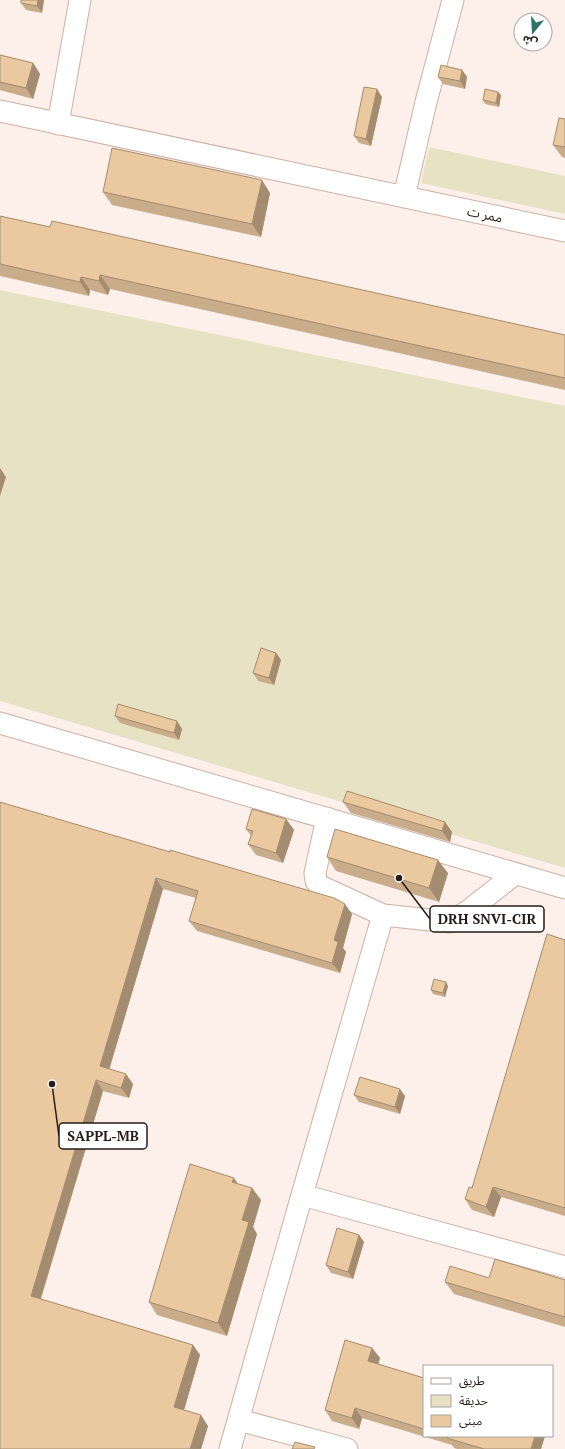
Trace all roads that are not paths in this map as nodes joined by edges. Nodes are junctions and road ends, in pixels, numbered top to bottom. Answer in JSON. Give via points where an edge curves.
{"nodes":[{"id":1,"x":80,"y":0,"type":"edge"},
{"id":2,"x":453,"y":0,"type":"edge"},
{"id":3,"x":0,"y":111,"type":"edge"},
{"id":4,"x":58,"y":124,"type":"junction"},
{"id":5,"x":404,"y":197,"type":"junction"},
{"id":6,"x":565,"y":231,"type":"edge"},
{"id":7,"x":0,"y":723,"type":"edge"},
{"id":8,"x":327,"y":818,"type":"junction"},
{"id":9,"x":516,"y":874,"type":"junction"},
{"id":10,"x":565,"y":888,"type":"edge"},
{"id":11,"x":383,"y":915,"type":"junction"},
{"id":12,"x":302,"y":1195,"type":"junction"},
{"id":13,"x":565,"y":1267,"type":"edge"},
{"id":14,"x":239,"y":1420,"type":"junction"},
{"id":15,"x":230,"y":1449,"type":"edge"},
{"id":16,"x":347,"y":1449,"type":"edge"}],
"edges":[{"from":1,"to":4,"type":"lane"},
{"from":2,"to":5,"type":"lane"},
{"from":3,"to":4,"type":"lane","name":"ممر ت"},
{"from":4,"to":5,"type":"lane","name":"ممر ت"},
{"from":5,"to":6,"type":"lane","name":"ممر ت"},
{"from":7,"to":8,"type":"lane"},
{"from":8,"to":9,"type":"lane"},
{"from":8,"to":11,"type":"lane","via":[[315,873],[316,880],[320,886]]},
{"from":9,"to":10,"type":"lane"},
{"from":9,"to":11,"type":"lane","via":[[450,922]]},
{"from":11,"to":12,"type":"lane"},
{"from":12,"to":13,"type":"lane"},
{"from":12,"to":14,"type":"lane"},
{"from":14,"to":15,"type":"lane"},
{"from":14,"to":16,"type":"lane"}]}
